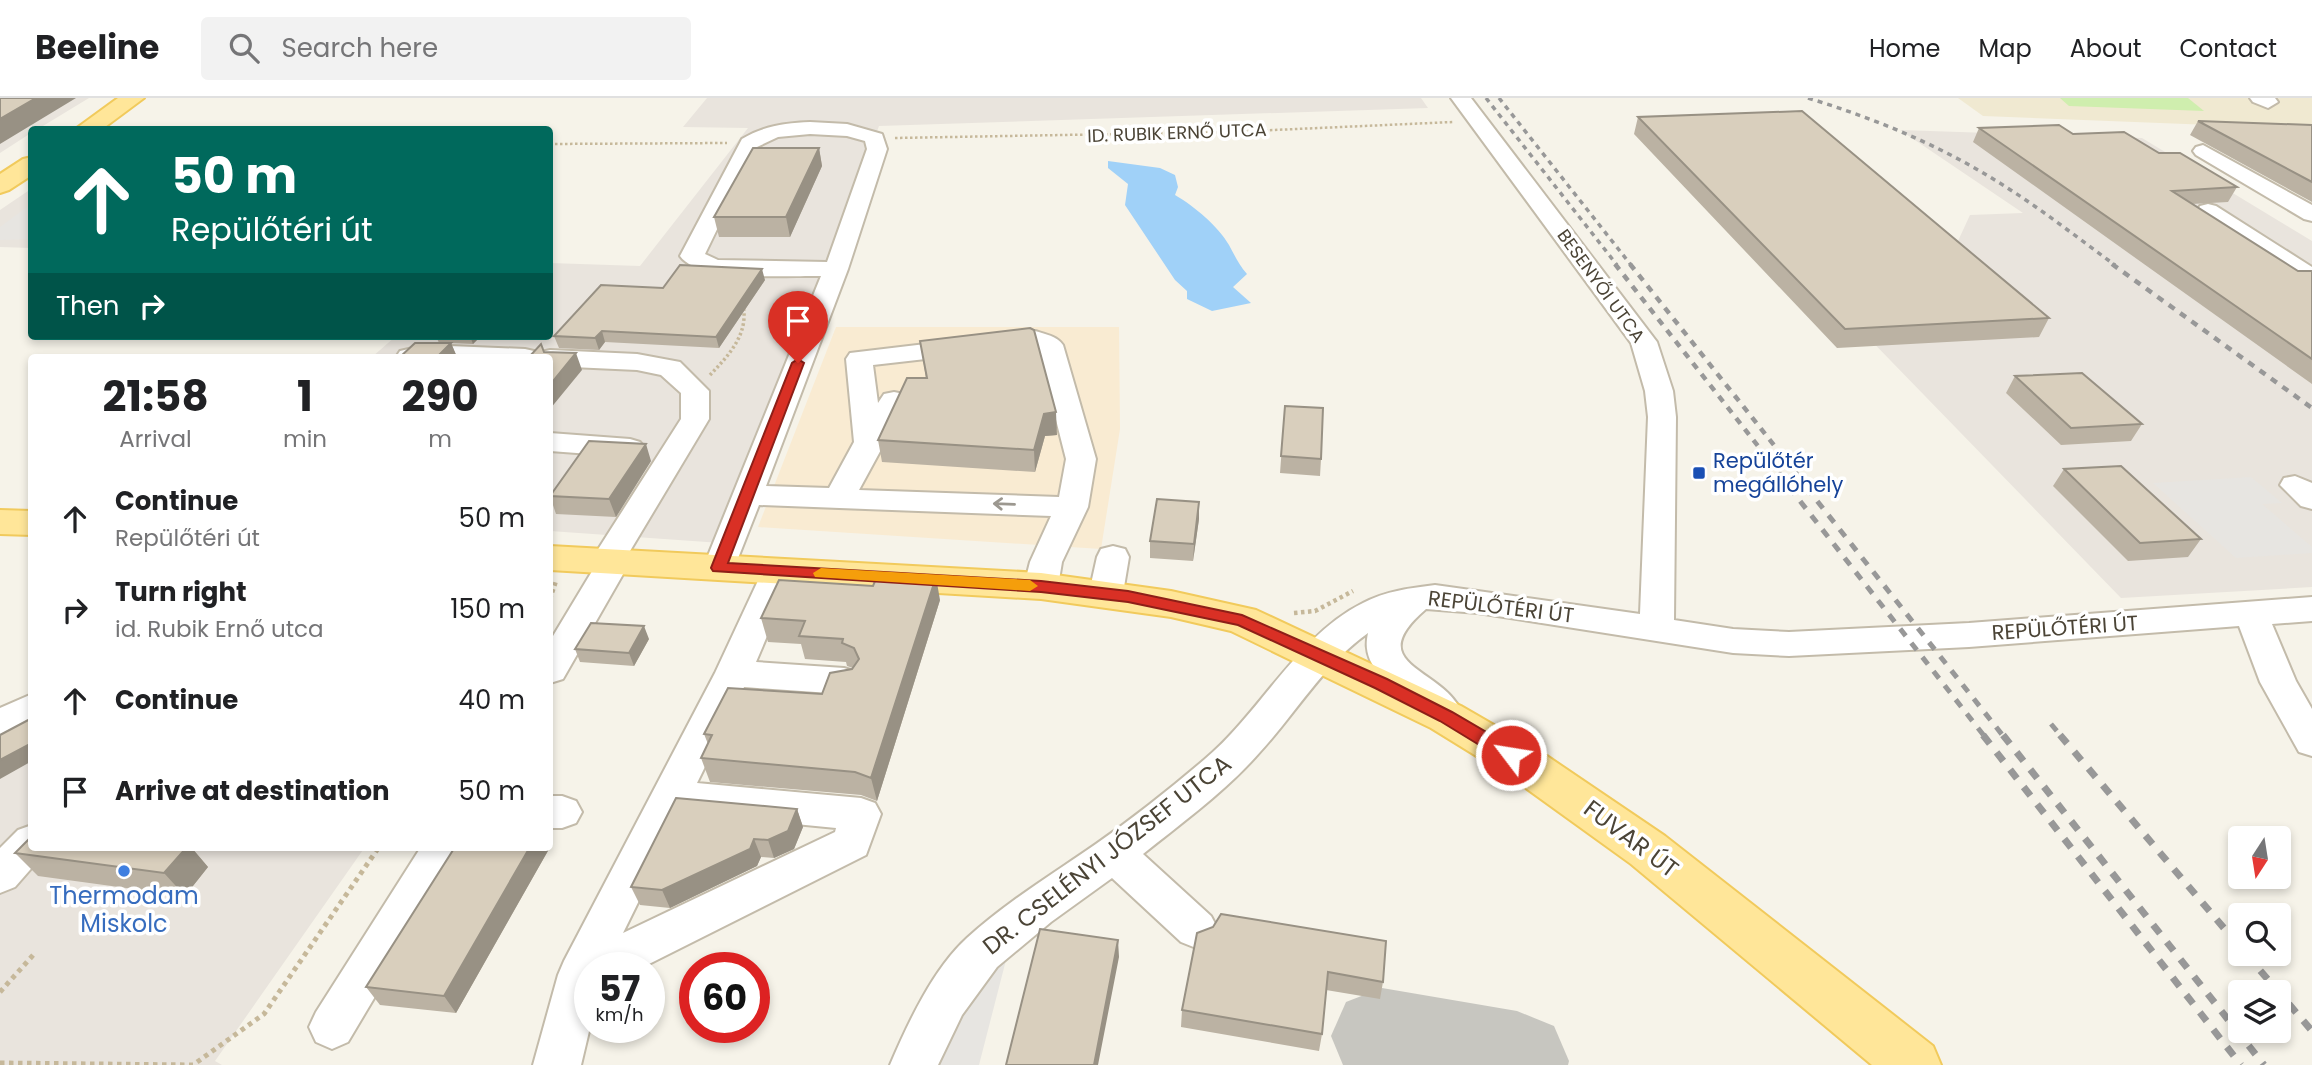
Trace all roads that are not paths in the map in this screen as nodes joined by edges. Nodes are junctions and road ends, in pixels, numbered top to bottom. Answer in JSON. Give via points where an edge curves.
{"nodes":[{"id":1,"x":133,"y":98,"type":"edge"},
{"id":2,"x":1461,"y":98,"type":"edge"},
{"id":3,"x":91,"y":126,"type":"edge"},
{"id":4,"x":2203,"y":151,"type":"dead end"},
{"id":5,"x":28,"y":168,"type":"edge"},
{"id":6,"x":0,"y":185,"type":"edge"},
{"id":7,"x":2208,"y":211,"type":"edge"},
{"id":8,"x":2312,"y":214,"type":"edge"},
{"id":9,"x":836,"y":269,"type":"junction"},
{"id":10,"x":2312,"y":278,"type":"edge"},
{"id":11,"x":419,"y":354,"type":"edge"},
{"id":12,"x":466,"y":354,"type":"edge"},
{"id":13,"x":553,"y":358,"type":"edge"},
{"id":14,"x":894,"y":400,"type":"edge"},
{"id":15,"x":553,"y":442,"type":"edge"},
{"id":16,"x":869,"y":442,"type":"junction"},
{"id":17,"x":674,"y":451,"type":"junction"},
{"id":18,"x":752,"y":484,"type":"junction"},
{"id":19,"x":840,"y":497,"type":"junction"},
{"id":20,"x":1072,"y":507,"type":"junction"},
{"id":21,"x":0,"y":522,"type":"edge"},
{"id":22,"x":28,"y":523,"type":"edge"},
{"id":23,"x":554,"y":562,"type":"edge"},
{"id":24,"x":610,"y":562,"type":"junction"},
{"id":25,"x":719,"y":568,"type":"junction"},
{"id":26,"x":779,"y":570,"type":"junction"},
{"id":27,"x":1041,"y":586,"type":"junction"},
{"id":28,"x":1420,"y":596,"type":"junction"},
{"id":29,"x":2312,"y":610,"type":"edge"},
{"id":30,"x":2251,"y":614,"type":"junction"},
{"id":31,"x":1657,"y":629,"type":"junction"},
{"id":32,"x":1319,"y":656,"type":"junction"},
{"id":33,"x":553,"y":665,"type":"edge"},
{"id":34,"x":733,"y":673,"type":"junction"},
{"id":35,"x":844,"y":681,"type":"edge"},
{"id":36,"x":28,"y":710,"type":"edge"},
{"id":37,"x":0,"y":725,"type":"edge"},
{"id":38,"x":2312,"y":742,"type":"edge"},
{"id":39,"x":1493,"y":744,"type":"junction"},
{"id":40,"x":671,"y":796,"type":"junction"},
{"id":41,"x":28,"y":846,"type":"edge"},
{"id":42,"x":441,"y":851,"type":"edge"},
{"id":43,"x":1114,"y":854,"type":"junction"},
{"id":44,"x":0,"y":875,"type":"edge"},
{"id":45,"x":1196,"y":929,"type":"dead end"},
{"id":46,"x":598,"y":952,"type":"edge"},
{"id":47,"x":628,"y":952,"type":"edge"},
{"id":48,"x":574,"y":1015,"type":"edge"},
{"id":49,"x":332,"y":1027,"type":"dead end"},
{"id":50,"x":557,"y":1065,"type":"edge"},
{"id":51,"x":914,"y":1065,"type":"edge"},
{"id":52,"x":1914,"y":1065,"type":"edge"}],
"edges":[{"from":1,"to":3,"type":"main road"},
{"from":2,"to":31,"type":"street","name":"BESENYŐI UTCA","via":[[1644,342],[1662,417]]},
{"from":4,"to":8,"type":"street"},
{"from":5,"to":6,"type":"main road"},
{"from":7,"to":10,"type":"street"},
{"from":9,"to":9,"type":"street","via":[[877,149],[875,138],[859,131],[758,135],[749,143],[692,256],[718,267]]},
{"from":9,"to":18,"type":"street"},
{"from":11,"to":12,"type":"street"},
{"from":13,"to":17,"type":"street","via":[[670,368],[695,391],[695,419]]},
{"from":14,"to":16,"type":"street"},
{"from":15,"to":17,"type":"street"},
{"from":16,"to":19,"type":"street"},
{"from":16,"to":20,"type":"street","via":[[859,359],[1044,341],[1050,345],[1081,459]]},
{"from":17,"to":24,"type":"street"},
{"from":18,"to":19,"type":"street"},
{"from":18,"to":25,"type":"street"},
{"from":20,"to":19,"type":"street","one_way":true},
{"from":20,"to":27,"type":"street","via":[[1046,562]]},
{"from":21,"to":22,"type":"main road"},
{"from":23,"to":24,"type":"main road"},
{"from":24,"to":25,"type":"main road"},
{"from":24,"to":33,"type":"street"},
{"from":25,"to":26,"type":"main road"},
{"from":26,"to":27,"type":"main road"},
{"from":26,"to":34,"type":"street"},
{"from":27,"to":32,"type":"main road","via":[[1109,575],[1242,620]]},
{"from":28,"to":31,"type":"street","name":"REPÜLŐTÉRI ÚT"},
{"from":28,"to":32,"type":"street","name":"REPÜLŐTÉRI ÚT","via":[[1375,611]]},
{"from":28,"to":39,"type":"street","via":[[1387,627],[1383,649],[1387,660],[1415,688]]},
{"from":29,"to":30,"type":"street","name":"REPÜLŐTÉRI ÚT"},
{"from":30,"to":31,"type":"street","name":"REPÜLŐTÉRI ÚT","via":[[1810,644],[1733,641]]},
{"from":30,"to":38,"type":"street","via":[[2278,682]]},
{"from":32,"to":39,"type":"main road","name":"FUVAR ÚT"},
{"from":32,"to":43,"type":"street","name":"DR. CSELÉNYI JÓZSEF UTCA","via":[[1220,769]]},
{"from":34,"to":35,"type":"street"},
{"from":34,"to":40,"type":"street"},
{"from":36,"to":37,"type":"street"},
{"from":39,"to":52,"type":"main road","name":"FUVAR ÚT","via":[[1648,850]]},
{"from":40,"to":46,"type":"street"},
{"from":40,"to":47,"type":"street","via":[[861,814],[852,843]]},
{"from":41,"to":44,"type":"street"},
{"from":42,"to":49,"type":"street"},
{"from":43,"to":45,"type":"street"},
{"from":43,"to":51,"type":"street","name":"DR. CSELÉNYI JÓZSEF UTCA","via":[[981,953],[946,1000]]},
{"from":48,"to":50,"type":"street"}]}
